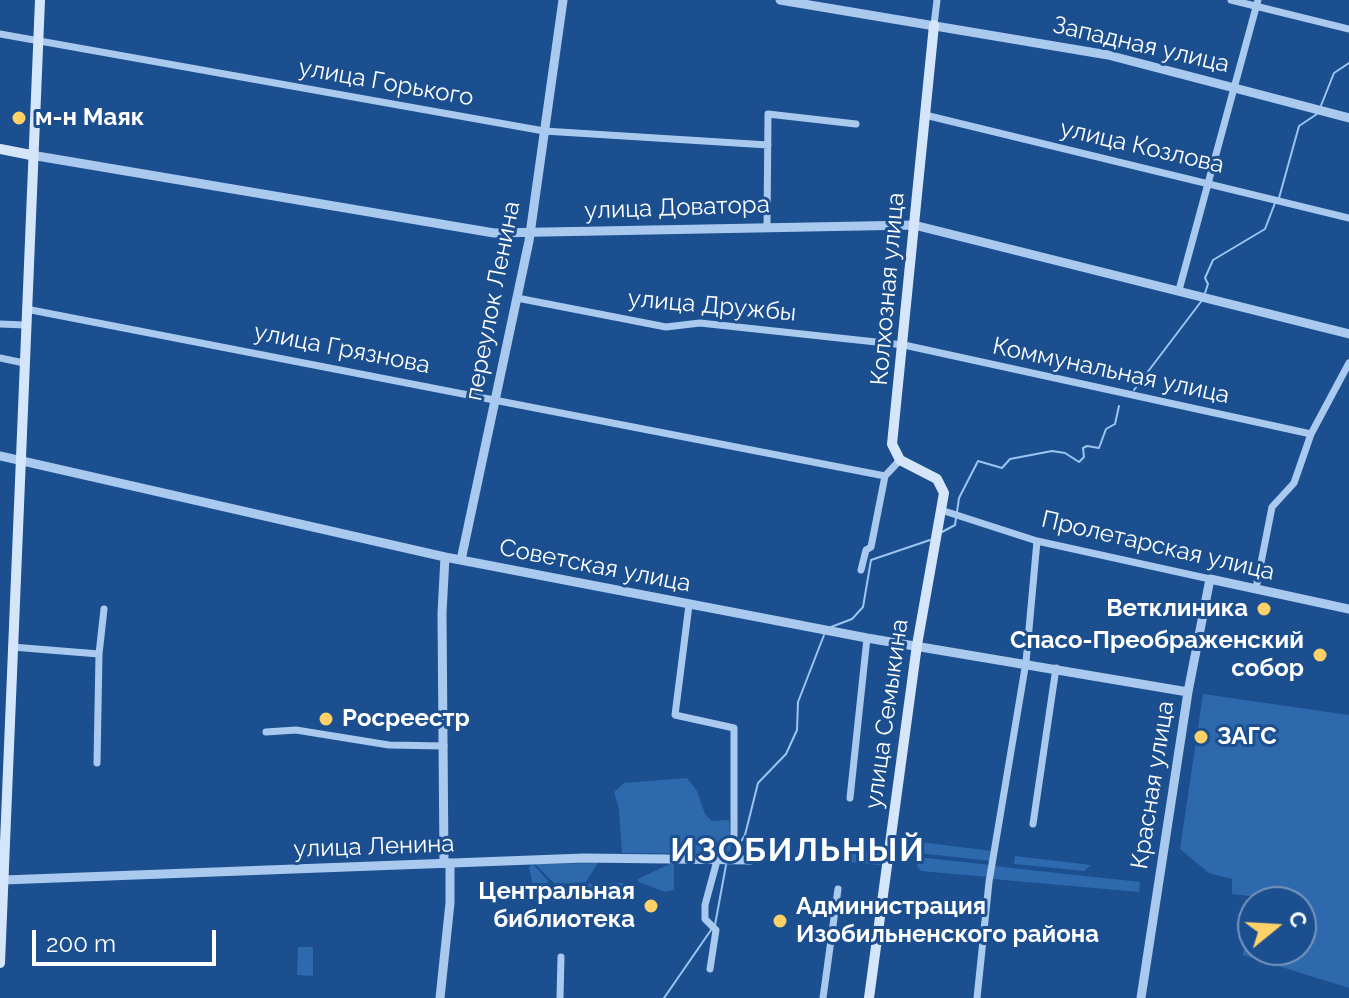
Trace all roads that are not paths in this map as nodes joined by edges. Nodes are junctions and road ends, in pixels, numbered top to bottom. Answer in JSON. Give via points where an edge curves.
{"nodes":[{"id":1,"x":40,"y":0,"type":"edge"},
{"id":2,"x":563,"y":0,"type":"edge"},
{"id":3,"x":780,"y":0,"type":"edge"},
{"id":4,"x":937,"y":0,"type":"edge"},
{"id":5,"x":1231,"y":0,"type":"edge"},
{"id":6,"x":1258,"y":3,"type":"edge"},
{"id":7,"x":934,"y":25,"type":"junction"},
{"id":8,"x":1349,"y":29,"type":"edge"},
{"id":9,"x":0,"y":34,"type":"edge"},
{"id":10,"x":37,"y":41,"type":"junction"},
{"id":11,"x":1235,"y":87,"type":"junction"},
{"id":12,"x":925,"y":115,"type":"junction"},
{"id":13,"x":1349,"y":118,"type":"edge"},
{"id":14,"x":856,"y":124,"type":"dead end"},
{"id":15,"x":544,"y":131,"type":"junction"},
{"id":16,"x":768,"y":145,"type":"junction"},
{"id":17,"x":0,"y":149,"type":"edge"},
{"id":18,"x":31,"y":155,"type":"junction"},
{"id":19,"x":1208,"y":185,"type":"junction"},
{"id":20,"x":1349,"y":218,"type":"edge"},
{"id":21,"x":767,"y":225,"type":"junction"},
{"id":22,"x":914,"y":225,"type":"junction"},
{"id":23,"x":529,"y":233,"type":"junction"},
{"id":24,"x":1179,"y":290,"type":"junction"},
{"id":25,"x":517,"y":298,"type":"junction"},
{"id":26,"x":26,"y":309,"type":"junction"},
{"id":27,"x":0,"y":324,"type":"edge"},
{"id":28,"x":25,"y":325,"type":"junction"},
{"id":29,"x":1349,"y":334,"type":"edge"},
{"id":30,"x":904,"y":345,"type":"junction"},
{"id":31,"x":0,"y":358,"type":"edge"},
{"id":32,"x":24,"y":363,"type":"junction"},
{"id":33,"x":1349,"y":363,"type":"edge"},
{"id":34,"x":495,"y":399,"type":"junction"},
{"id":35,"x":1311,"y":434,"type":"junction"},
{"id":36,"x":0,"y":456,"type":"edge"},
{"id":37,"x":18,"y":460,"type":"junction"},
{"id":38,"x":900,"y":460,"type":"junction"},
{"id":39,"x":885,"y":476,"type":"junction"},
{"id":40,"x":954,"y":512,"type":"junction"},
{"id":41,"x":1037,"y":541,"type":"junction"},
{"id":42,"x":445,"y":557,"type":"junction"},
{"id":43,"x":461,"y":560,"type":"junction"},
{"id":44,"x":861,"y":570,"type":"dead end"},
{"id":45,"x":1210,"y":579,"type":"junction"},
{"id":46,"x":1256,"y":588,"type":"junction"},
{"id":47,"x":689,"y":605,"type":"junction"},
{"id":48,"x":104,"y":609,"type":"dead end"},
{"id":49,"x":1349,"y":609,"type":"edge"},
{"id":50,"x":867,"y":638,"type":"junction"},
{"id":51,"x":917,"y":645,"type":"junction"},
{"id":52,"x":12,"y":647,"type":"junction"},
{"id":53,"x":99,"y":654,"type":"junction"},
{"id":54,"x":1026,"y":662,"type":"junction"},
{"id":55,"x":1056,"y":668,"type":"junction"},
{"id":56,"x":1188,"y":692,"type":"junction"},
{"id":57,"x":266,"y":732,"type":"dead end"},
{"id":58,"x":444,"y":746,"type":"junction"},
{"id":59,"x":97,"y":763,"type":"dead end"},
{"id":60,"x":4,"y":774,"type":"edge"},
{"id":61,"x":850,"y":798,"type":"dead end"},
{"id":62,"x":1033,"y":824,"type":"dead end"},
{"id":63,"x":734,"y":840,"type":"dead end"},
{"id":64,"x":726,"y":858,"type":"junction"},
{"id":65,"x":750,"y":860,"type":"dead end"},
{"id":66,"x":447,"y":863,"type":"junction"},
{"id":67,"x":2,"y":880,"type":"edge"},
{"id":68,"x":838,"y":889,"type":"dead end"},
{"id":69,"x":561,"y":957,"type":"dead end"},
{"id":70,"x":0,"y":963,"type":"edge"},
{"id":71,"x":710,"y":969,"type":"dead end"},
{"id":72,"x":440,"y":998,"type":"edge"},
{"id":73,"x":560,"y":998,"type":"edge"},
{"id":74,"x":823,"y":998,"type":"edge"},
{"id":75,"x":869,"y":998,"type":"edge"},
{"id":76,"x":977,"y":998,"type":"edge"},
{"id":77,"x":1141,"y":998,"type":"edge"}],
"edges":[{"from":1,"to":10,"type":"main road"},
{"from":2,"to":15,"type":"street","name":"переулок Ленина"},
{"from":3,"to":7,"type":"street","name":"Западная улица"},
{"from":4,"to":7,"type":"street","name":"Колхозная улица"},
{"from":5,"to":6,"type":"street"},
{"from":6,"to":8,"type":"street"},
{"from":6,"to":11,"type":"street"},
{"from":7,"to":11,"type":"street","name":"Западная улица","via":[[1108,55]]},
{"from":7,"to":12,"type":"main road","name":"Колхозная улица"},
{"from":9,"to":10,"type":"street","name":"улица Горького"},
{"from":10,"to":15,"type":"street","name":"улица Горького"},
{"from":10,"to":18,"type":"main road"},
{"from":11,"to":13,"type":"street","name":"Западная улица"},
{"from":11,"to":19,"type":"street"},
{"from":12,"to":19,"type":"street","name":"улица Козлова"},
{"from":12,"to":22,"type":"main road","name":"Колхозная улица"},
{"from":14,"to":16,"type":"street","via":[[768,114]]},
{"from":15,"to":16,"type":"street","name":"улица Горького"},
{"from":15,"to":23,"type":"street","name":"переулок Ленина"},
{"from":16,"to":21,"type":"street"},
{"from":17,"to":18,"type":"main road","name":"улица Доватора"},
{"from":18,"to":23,"type":"street","name":"улица Доватора","via":[[408,220]]},
{"from":18,"to":26,"type":"main road"},
{"from":19,"to":20,"type":"street","name":"улица Козлова"},
{"from":19,"to":24,"type":"street"},
{"from":21,"to":22,"type":"street","name":"улица Доватора"},
{"from":21,"to":23,"type":"street","name":"улица Доватора"},
{"from":22,"to":24,"type":"street","name":"улица Доватора"},
{"from":22,"to":30,"type":"main road","name":"Колхозная улица"},
{"from":23,"to":25,"type":"street","name":"переулок Ленина"},
{"from":24,"to":29,"type":"street","name":"улица Доватора"},
{"from":25,"to":30,"type":"street","name":"улица Дружбы","via":[[666,327],[700,323]]},
{"from":25,"to":34,"type":"street","name":"переулок Ленина"},
{"from":26,"to":28,"type":"main road"},
{"from":26,"to":34,"type":"street","name":"улица Грязнова"},
{"from":27,"to":28,"type":"street"},
{"from":28,"to":32,"type":"main road"},
{"from":30,"to":35,"type":"street","name":"Коммунальная улица"},
{"from":30,"to":38,"type":"main road","name":"Колхозная улица","via":[[892,444]]},
{"from":31,"to":32,"type":"street"},
{"from":32,"to":37,"type":"main road"},
{"from":33,"to":35,"type":"street"},
{"from":34,"to":39,"type":"street","name":"улица Грязнова"},
{"from":34,"to":43,"type":"street","name":"переулок Ленина"},
{"from":35,"to":46,"type":"street","via":[[1294,483],[1272,507]]},
{"from":36,"to":37,"type":"street","name":"Советская улица"},
{"from":37,"to":42,"type":"street","name":"Советская улица"},
{"from":37,"to":52,"type":"main road"},
{"from":38,"to":39,"type":"street"},
{"from":38,"to":40,"type":"main road","name":"улица Семыкина","via":[[937,479]]},
{"from":39,"to":44,"type":"street"},
{"from":40,"to":41,"type":"street","name":"Пролетарская улица"},
{"from":40,"to":51,"type":"main road","name":"улица Семыкина","via":[[937,528]]},
{"from":41,"to":45,"type":"street","name":"Пролетарская улица"},
{"from":41,"to":54,"type":"street"},
{"from":42,"to":43,"type":"street","name":"Советская улица"},
{"from":42,"to":58,"type":"street"},
{"from":43,"to":47,"type":"street","name":"Советская улица"},
{"from":45,"to":46,"type":"street","name":"Пролетарская улица"},
{"from":45,"to":56,"type":"street","name":"Красная улица"},
{"from":46,"to":49,"type":"street","name":"Пролетарская улица"},
{"from":47,"to":50,"type":"street","name":"Советская улица"},
{"from":47,"to":63,"type":"street","via":[[675,715],[734,728]]},
{"from":48,"to":53,"type":"street"},
{"from":50,"to":51,"type":"street","name":"Советская улица"},
{"from":50,"to":61,"type":"street"},
{"from":51,"to":54,"type":"street","name":"Советская улица"},
{"from":51,"to":75,"type":"main road","name":"улица Семыкина"},
{"from":52,"to":53,"type":"street"},
{"from":52,"to":60,"type":"main road"},
{"from":53,"to":59,"type":"street"},
{"from":54,"to":55,"type":"street","name":"Советская улица"},
{"from":54,"to":76,"type":"street","via":[[989,882]]},
{"from":55,"to":56,"type":"street","name":"Советская улица"},
{"from":55,"to":62,"type":"street"},
{"from":56,"to":77,"type":"street","name":"Красная улица"},
{"from":57,"to":58,"type":"street","via":[[296,730],[389,745]]},
{"from":58,"to":66,"type":"street"},
{"from":60,"to":67,"type":"main road"},
{"from":64,"to":65,"type":"street","name":"улица Ленина"},
{"from":64,"to":66,"type":"street","name":"улица Ленина"},
{"from":64,"to":71,"type":"street","via":[[705,905],[705,919],[716,930]]},
{"from":66,"to":67,"type":"street","name":"улица Ленина"},
{"from":66,"to":72,"type":"street"},
{"from":67,"to":70,"type":"main road"},
{"from":68,"to":74,"type":"street"},
{"from":69,"to":73,"type":"street"}]}
